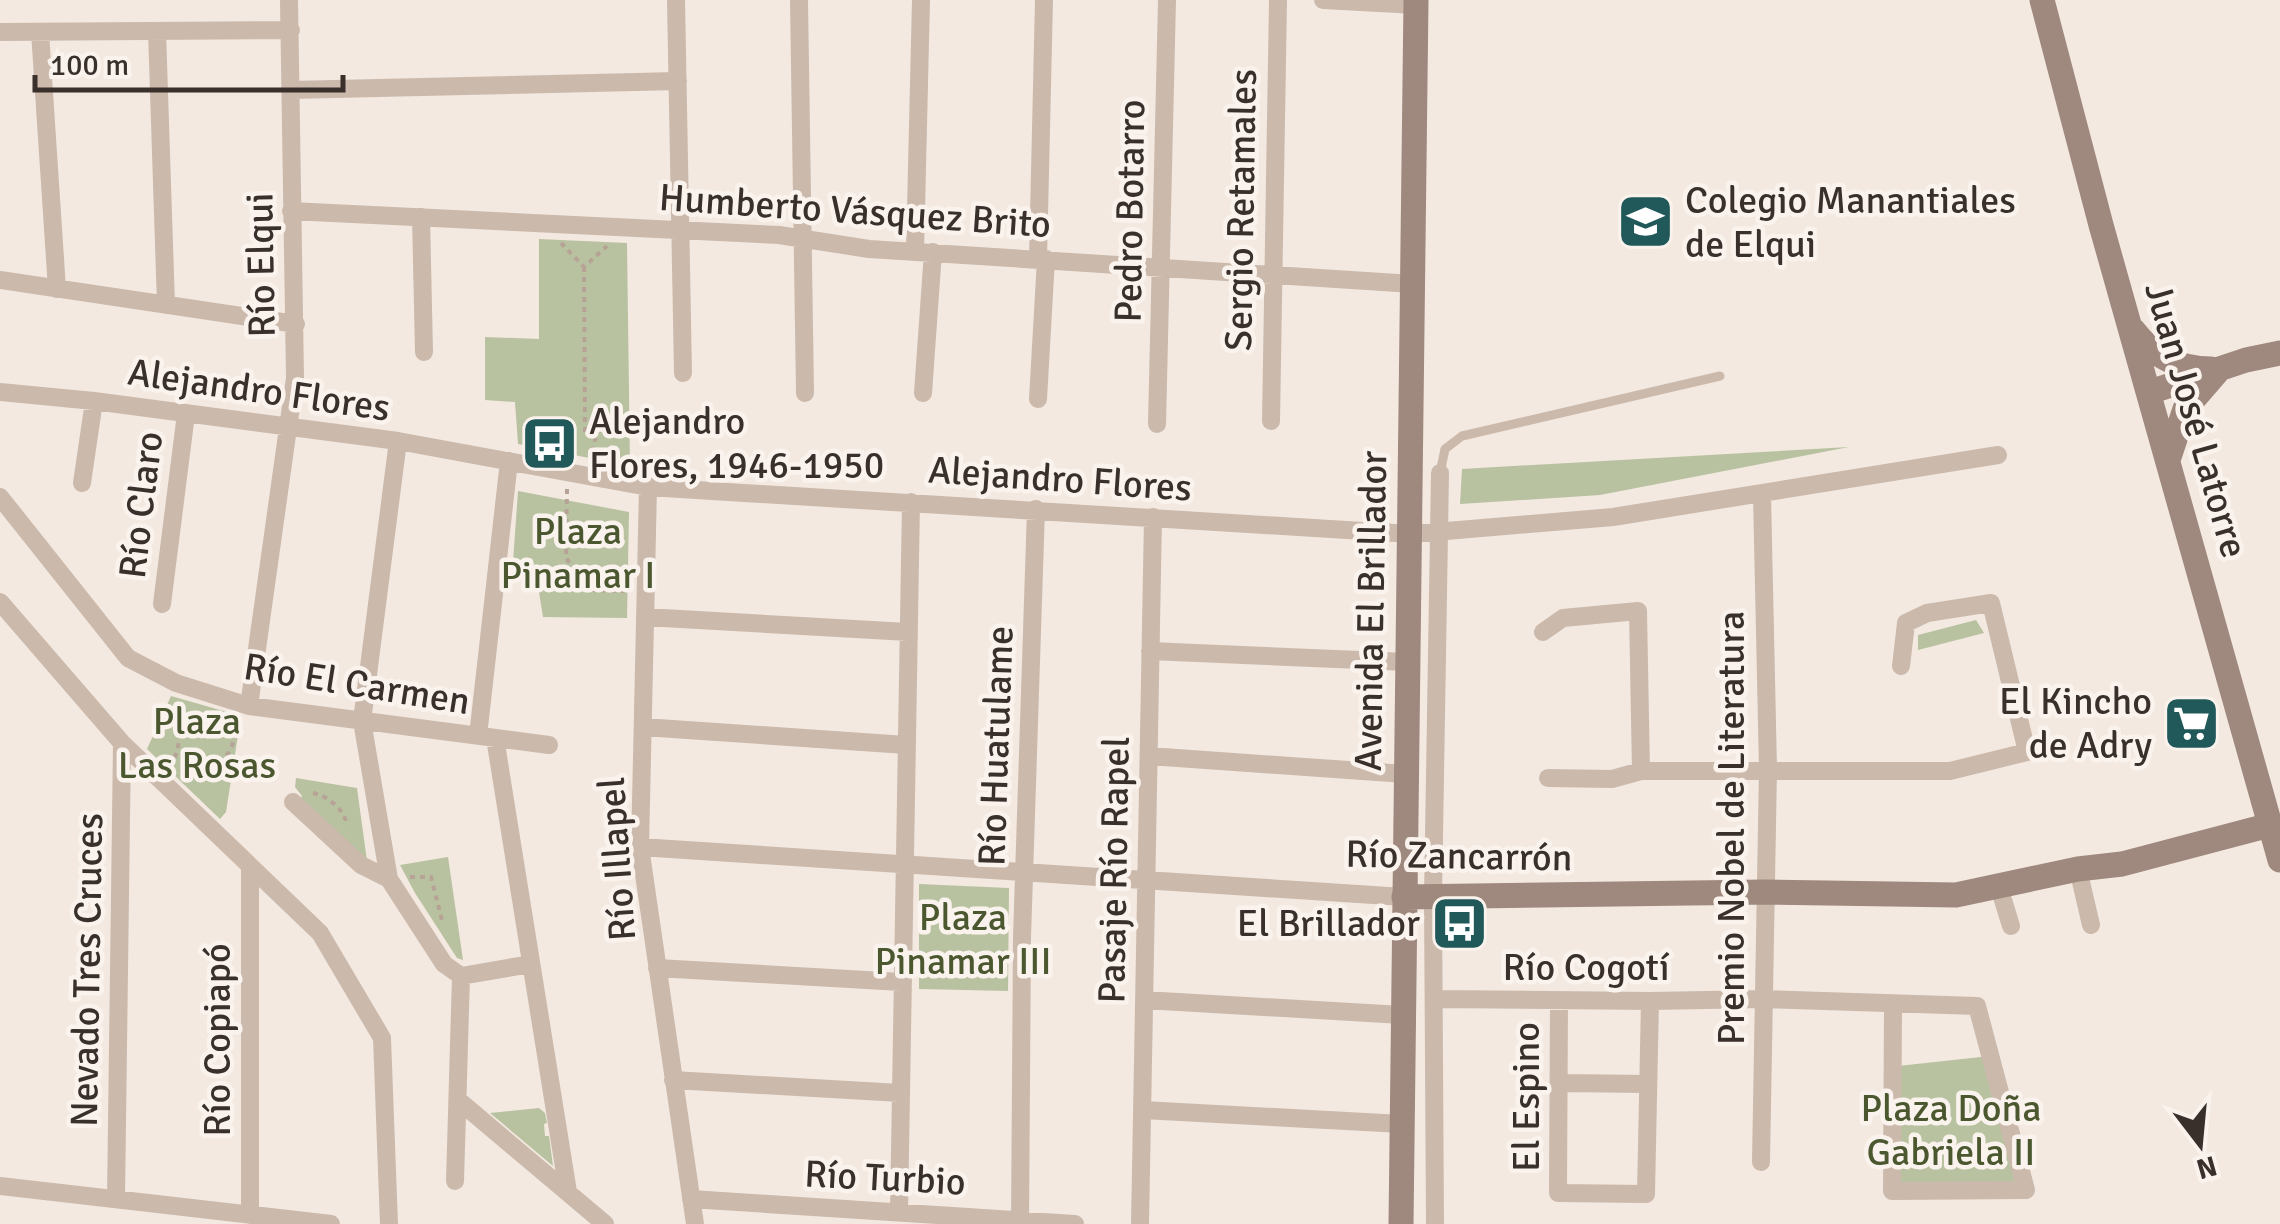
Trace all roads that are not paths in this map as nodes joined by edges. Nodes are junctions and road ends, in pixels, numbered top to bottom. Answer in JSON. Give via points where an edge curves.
{"nodes":[{"id":1,"x":289,"y":0,"type":"edge"},
{"id":2,"x":676,"y":0,"type":"edge"},
{"id":3,"x":799,"y":0,"type":"edge"},
{"id":4,"x":921,"y":0,"type":"edge"},
{"id":5,"x":1044,"y":0,"type":"edge"},
{"id":6,"x":1168,"y":0,"type":"edge"},
{"id":7,"x":1278,"y":0,"type":"edge"},
{"id":8,"x":1323,"y":0,"type":"edge"},
{"id":9,"x":2042,"y":0,"type":"edge"},
{"id":10,"x":1416,"y":2,"type":"edge"},
{"id":11,"x":290,"y":30,"type":"junction"},
{"id":12,"x":157,"y":31,"type":"junction"},
{"id":13,"x":0,"y":32,"type":"edge"},
{"id":14,"x":40,"y":32,"type":"junction"},
{"id":15,"x":678,"y":81,"type":"junction"},
{"id":16,"x":290,"y":90,"type":"junction"},
{"id":17,"x":291,"y":211,"type":"junction"},
{"id":18,"x":421,"y":217,"type":"junction"},
{"id":19,"x":681,"y":229,"type":"junction"},
{"id":20,"x":801,"y":236,"type":"junction"},
{"id":21,"x":924,"y":252,"type":"junction"},
{"id":22,"x":1042,"y":259,"type":"junction"},
{"id":23,"x":1161,"y":267,"type":"junction"},
{"id":24,"x":1273,"y":274,"type":"junction"},
{"id":25,"x":0,"y":280,"type":"edge"},
{"id":26,"x":1413,"y":284,"type":"junction"},
{"id":27,"x":57,"y":289,"type":"junction"},
{"id":28,"x":166,"y":305,"type":"junction"},
{"id":29,"x":296,"y":324,"type":"junction"},
{"id":30,"x":2130,"y":324,"type":"junction"},
{"id":31,"x":424,"y":352,"type":"dead end"},
{"id":32,"x":2280,"y":354,"type":"edge"},
{"id":33,"x":2221,"y":368,"type":"junction"},
{"id":34,"x":682,"y":373,"type":"dead end"},
{"id":35,"x":1720,"y":376,"type":"dead end"},
{"id":36,"x":0,"y":392,"type":"edge"},
{"id":37,"x":2150,"y":392,"type":"junction"},
{"id":38,"x":805,"y":393,"type":"dead end"},
{"id":39,"x":923,"y":393,"type":"dead end"},
{"id":40,"x":1038,"y":399,"type":"dead end"},
{"id":41,"x":94,"y":401,"type":"junction"},
{"id":42,"x":186,"y":414,"type":"junction"},
{"id":43,"x":1270,"y":421,"type":"dead end"},
{"id":44,"x":1158,"y":424,"type":"dead end"},
{"id":45,"x":288,"y":428,"type":"junction"},
{"id":46,"x":398,"y":441,"type":"junction"},
{"id":47,"x":1998,"y":455,"type":"dead end"},
{"id":48,"x":2168,"y":459,"type":"junction"},
{"id":49,"x":509,"y":461,"type":"junction"},
{"id":50,"x":1440,"y":473,"type":"joint"},
{"id":51,"x":82,"y":482,"type":"dead end"},
{"id":52,"x":648,"y":487,"type":"junction"},
{"id":53,"x":1762,"y":495,"type":"junction"},
{"id":54,"x":0,"y":496,"type":"edge"},
{"id":55,"x":911,"y":502,"type":"junction"},
{"id":56,"x":1036,"y":510,"type":"junction"},
{"id":57,"x":1153,"y":517,"type":"junction"},
{"id":58,"x":1437,"y":530,"type":"junction"},
{"id":59,"x":1410,"y":534,"type":"junction"},
{"id":60,"x":0,"y":602,"type":"edge"},
{"id":61,"x":162,"y":604,"type":"dead end"},
{"id":62,"x":644,"y":617,"type":"junction"},
{"id":63,"x":908,"y":632,"type":"junction"},
{"id":64,"x":1543,"y":632,"type":"dead end"},
{"id":65,"x":1150,"y":651,"type":"junction"},
{"id":66,"x":1407,"y":662,"type":"junction"},
{"id":67,"x":1900,"y":666,"type":"dead end"},
{"id":68,"x":249,"y":706,"type":"junction"},
{"id":69,"x":362,"y":720,"type":"junction"},
{"id":70,"x":642,"y":727,"type":"junction"},
{"id":71,"x":486,"y":737,"type":"junction"},
{"id":72,"x":122,"y":742,"type":"junction"},
{"id":73,"x":549,"y":745,"type":"dead end"},
{"id":74,"x":906,"y":745,"type":"junction"},
{"id":75,"x":1149,"y":756,"type":"junction"},
{"id":76,"x":1768,"y":769,"type":"junction"},
{"id":77,"x":1640,"y":770,"type":"junction"},
{"id":78,"x":1405,"y":774,"type":"junction"},
{"id":79,"x":1548,"y":778,"type":"dead end"},
{"id":80,"x":293,"y":802,"type":"dead end"},
{"id":81,"x":2270,"y":825,"type":"junction"},
{"id":82,"x":640,"y":847,"type":"junction"},
{"id":83,"x":2280,"y":860,"type":"edge"},
{"id":84,"x":903,"y":863,"type":"junction"},
{"id":85,"x":250,"y":866,"type":"junction"},
{"id":86,"x":2078,"y":869,"type":"junction"},
{"id":87,"x":1024,"y":871,"type":"junction"},
{"id":88,"x":1146,"y":880,"type":"junction"},
{"id":89,"x":390,"y":882,"type":"junction"},
{"id":90,"x":2000,"y":887,"type":"junction"},
{"id":91,"x":1765,"y":892,"type":"junction"},
{"id":92,"x":1404,"y":897,"type":"junction"},
{"id":93,"x":1433,"y":897,"type":"junction"},
{"id":94,"x":2011,"y":926,"type":"dead end"},
{"id":95,"x":2092,"y":926,"type":"dead end"},
{"id":96,"x":531,"y":964,"type":"junction"},
{"id":97,"x":658,"y":968,"type":"junction"},
{"id":98,"x":461,"y":976,"type":"junction"},
{"id":99,"x":901,"y":982,"type":"junction"},
{"id":100,"x":1434,"y":998,"type":"junction"},
{"id":101,"x":1763,"y":999,"type":"junction"},
{"id":102,"x":1144,"y":1000,"type":"junction"},
{"id":103,"x":1559,"y":1001,"type":"junction"},
{"id":104,"x":1650,"y":1001,"type":"junction"},
{"id":105,"x":1893,"y":1004,"type":"junction"},
{"id":106,"x":1402,"y":1015,"type":"junction"},
{"id":107,"x":673,"y":1080,"type":"junction"},
{"id":108,"x":1559,"y":1083,"type":"junction"},
{"id":109,"x":1648,"y":1084,"type":"junction"},
{"id":110,"x":900,"y":1092,"type":"junction"},
{"id":111,"x":458,"y":1100,"type":"junction"},
{"id":112,"x":1142,"y":1110,"type":"junction"},
{"id":113,"x":1402,"y":1124,"type":"junction"},
{"id":114,"x":1761,"y":1162,"type":"dead end"},
{"id":115,"x":455,"y":1181,"type":"dead end"},
{"id":116,"x":0,"y":1186,"type":"edge"},
{"id":117,"x":568,"y":1192,"type":"junction"},
{"id":118,"x":116,"y":1199,"type":"junction"},
{"id":119,"x":691,"y":1199,"type":"junction"},
{"id":120,"x":899,"y":1211,"type":"junction"},
{"id":121,"x":250,"y":1215,"type":"junction"},
{"id":122,"x":1020,"y":1221,"type":"edge"},
{"id":123,"x":332,"y":1224,"type":"edge"},
{"id":124,"x":389,"y":1224,"type":"edge"},
{"id":125,"x":605,"y":1224,"type":"edge"},
{"id":126,"x":695,"y":1224,"type":"edge"},
{"id":127,"x":1075,"y":1224,"type":"edge"},
{"id":128,"x":1140,"y":1224,"type":"edge"},
{"id":129,"x":1401,"y":1224,"type":"edge"},
{"id":130,"x":1434,"y":1224,"type":"edge"}],
"edges":[{"from":1,"to":11,"type":"street","name":"Río Elqui"},
{"from":2,"to":15,"type":"street"},
{"from":3,"to":20,"type":"street"},
{"from":4,"to":21,"type":"street"},
{"from":5,"to":22,"type":"street"},
{"from":6,"to":23,"type":"street","name":"Pedro Botarro"},
{"from":7,"to":24,"type":"street","name":"Sergio Retamales"},
{"from":8,"to":10,"type":"street"},
{"from":9,"to":30,"type":"street","name":"Juan José Latorre"},
{"from":10,"to":26,"type":"street","name":"Avenida El Brillador"},
{"from":11,"to":12,"type":"street"},
{"from":11,"to":16,"type":"street","name":"Río Elqui"},
{"from":12,"to":14,"type":"street"},
{"from":12,"to":28,"type":"street"},
{"from":13,"to":14,"type":"street"},
{"from":14,"to":27,"type":"street"},
{"from":15,"to":16,"type":"street"},
{"from":15,"to":19,"type":"street"},
{"from":16,"to":17,"type":"street","name":"Río Elqui"},
{"from":17,"to":18,"type":"street","name":"Humberto Vásquez Brito"},
{"from":17,"to":29,"type":"street","name":"Río Elqui"},
{"from":18,"to":19,"type":"street","name":"Humberto Vásquez Brito"},
{"from":18,"to":31,"type":"street"},
{"from":19,"to":20,"type":"street","name":"Humberto Vásquez Brito"},
{"from":19,"to":34,"type":"street"},
{"from":20,"to":21,"type":"street","name":"Humberto Vásquez Brito","via":[[869,250]]},
{"from":20,"to":38,"type":"street"},
{"from":21,"to":22,"type":"street","name":"Humberto Vásquez Brito"},
{"from":21,"to":39,"type":"street"},
{"from":22,"to":23,"type":"street","name":"Humberto Vásquez Brito"},
{"from":22,"to":40,"type":"street"},
{"from":23,"to":24,"type":"street","name":"Humberto Vásquez Brito"},
{"from":23,"to":44,"type":"street","name":"Pedro Botarro"},
{"from":24,"to":26,"type":"street","name":"Humberto Vásquez Brito"},
{"from":24,"to":43,"type":"street","name":"Sergio Retamales"},
{"from":25,"to":27,"type":"street"},
{"from":26,"to":59,"type":"street","name":"Avenida El Brillador"},
{"from":27,"to":28,"type":"street"},
{"from":28,"to":29,"type":"street"},
{"from":29,"to":45,"type":"street","name":"Río Elqui"},
{"from":30,"to":33,"type":"street","via":[[2170,362]]},
{"from":30,"to":37,"type":"street","name":"Juan José Latorre"},
{"from":32,"to":33,"type":"street"},
{"from":33,"to":37,"type":"street"},
{"from":33,"to":48,"type":"street","via":[[2185,409]]},
{"from":35,"to":50,"type":"lane","via":[[1462,436],[1445,449]]},
{"from":36,"to":41,"type":"street","name":"Alejandro Flores"},
{"from":37,"to":48,"type":"street","name":"Juan José Latorre"},
{"from":41,"to":42,"type":"street","name":"Alejandro Flores"},
{"from":41,"to":51,"type":"street"},
{"from":42,"to":45,"type":"street","name":"Alejandro Flores"},
{"from":42,"to":61,"type":"street","name":"Río Claro"},
{"from":45,"to":46,"type":"street","name":"Alejandro Flores"},
{"from":45,"to":68,"type":"street","name":"Río Elqui"},
{"from":46,"to":49,"type":"street","name":"Alejandro Flores"},
{"from":46,"to":69,"type":"street"},
{"from":47,"to":53,"type":"street","name":"Alejandro Flores"},
{"from":48,"to":81,"type":"street","name":"Juan José Latorre"},
{"from":49,"to":52,"type":"street","name":"Alejandro Flores"},
{"from":49,"to":71,"type":"street"},
{"from":50,"to":58,"type":"street","name":"Avenida El Brillador"},
{"from":52,"to":55,"type":"street","name":"Alejandro Flores"},
{"from":52,"to":62,"type":"street","name":"Río Illapel"},
{"from":53,"to":58,"type":"street","name":"Alejandro Flores","via":[[1586,520]]},
{"from":53,"to":76,"type":"street","name":"Premio Nobel de Literatura"},
{"from":54,"to":68,"type":"street","name":"Río El Carmen","via":[[128,658],[176,683]]},
{"from":55,"to":56,"type":"street","name":"Alejandro Flores"},
{"from":55,"to":63,"type":"street"},
{"from":56,"to":57,"type":"street","name":"Alejandro Flores"},
{"from":56,"to":87,"type":"street","name":"Río Huatulame"},
{"from":57,"to":59,"type":"street","name":"Alejandro Flores"},
{"from":57,"to":65,"type":"street","name":"Pasaje Río Rapel"},
{"from":58,"to":59,"type":"street","name":"Alejandro Flores"},
{"from":58,"to":93,"type":"street","name":"Avenida El Brillador"},
{"from":59,"to":66,"type":"street","name":"Avenida El Brillador"},
{"from":60,"to":72,"type":"street"},
{"from":62,"to":63,"type":"street"},
{"from":62,"to":70,"type":"street","name":"Río Illapel"},
{"from":63,"to":74,"type":"street"},
{"from":64,"to":77,"type":"street","via":[[1563,618],[1638,610]]},
{"from":65,"to":66,"type":"street"},
{"from":65,"to":75,"type":"street","name":"Pasaje Río Rapel"},
{"from":66,"to":78,"type":"street","name":"Avenida El Brillador"},
{"from":67,"to":76,"type":"street","via":[[1906,623],[1991,602],[2027,752],[1950,772]]},
{"from":68,"to":69,"type":"street","name":"Río El Carmen"},
{"from":69,"to":71,"type":"street","name":"Río El Carmen"},
{"from":69,"to":89,"type":"street"},
{"from":70,"to":74,"type":"street"},
{"from":70,"to":82,"type":"street","name":"Río Illapel"},
{"from":71,"to":73,"type":"street","name":"Río El Carmen"},
{"from":71,"to":96,"type":"street"},
{"from":72,"to":85,"type":"street"},
{"from":72,"to":118,"type":"street","name":"Nevado Tres Cruces"},
{"from":74,"to":84,"type":"street"},
{"from":75,"to":78,"type":"street"},
{"from":75,"to":88,"type":"street","name":"Pasaje Río Rapel"},
{"from":76,"to":77,"type":"street"},
{"from":76,"to":91,"type":"street","name":"Premio Nobel de Literatura"},
{"from":77,"to":79,"type":"street","via":[[1612,779]]},
{"from":78,"to":92,"type":"street","name":"Avenida El Brillador"},
{"from":80,"to":89,"type":"street"},
{"from":81,"to":83,"type":"street","name":"Juan José Latorre"},
{"from":81,"to":86,"type":"street","name":"Río Zancarrón"},
{"from":82,"to":84,"type":"street","name":"Río Zancarrón"},
{"from":82,"to":97,"type":"street","name":"Río Illapel"},
{"from":84,"to":87,"type":"street","name":"Río Zancarrón"},
{"from":84,"to":99,"type":"street"},
{"from":85,"to":121,"type":"street","name":"Río Copiapó"},
{"from":85,"to":124,"type":"street","via":[[320,932],[382,1038]]},
{"from":86,"to":90,"type":"street","name":"Río Zancarrón"},
{"from":86,"to":95,"type":"street"},
{"from":87,"to":88,"type":"street","name":"Río Zancarrón"},
{"from":87,"to":122,"type":"street","name":"Río Huatulame"},
{"from":88,"to":92,"type":"street","name":"Río Zancarrón"},
{"from":88,"to":102,"type":"street","name":"Pasaje Río Rapel"},
{"from":89,"to":98,"type":"street","via":[[444,964]]},
{"from":90,"to":91,"type":"street","name":"Río Zancarrón","via":[[1936,896]]},
{"from":90,"to":94,"type":"street"},
{"from":91,"to":93,"type":"street","name":"Río Zancarrón"},
{"from":91,"to":101,"type":"street","name":"Premio Nobel de Literatura"},
{"from":92,"to":93,"type":"street","name":"Río Zancarrón"},
{"from":92,"to":106,"type":"street","name":"Avenida El Brillador"},
{"from":93,"to":100,"type":"street","name":"Avenida El Brillador"},
{"from":96,"to":98,"type":"street"},
{"from":96,"to":117,"type":"street"},
{"from":97,"to":99,"type":"street"},
{"from":97,"to":107,"type":"street","name":"Río Illapel"},
{"from":98,"to":111,"type":"street"},
{"from":99,"to":110,"type":"street"},
{"from":100,"to":103,"type":"street","name":"Río Cogotí"},
{"from":100,"to":130,"type":"street","name":"Avenida El Brillador"},
{"from":101,"to":104,"type":"street","name":"Río Cogotí"},
{"from":101,"to":105,"type":"street","name":"Río Cogotí"},
{"from":101,"to":114,"type":"street","name":"Premio Nobel de Literatura"},
{"from":102,"to":106,"type":"street"},
{"from":102,"to":112,"type":"street","name":"Pasaje Río Rapel"},
{"from":103,"to":104,"type":"street","name":"Río Cogotí"},
{"from":103,"to":108,"type":"street","name":"El Espino"},
{"from":104,"to":109,"type":"street"},
{"from":105,"to":105,"type":"street","name":"Río Cogotí","via":[[1977,1006],[2026,1190],[1892,1192]]},
{"from":106,"to":113,"type":"street","name":"Avenida El Brillador"},
{"from":107,"to":110,"type":"street"},
{"from":107,"to":119,"type":"street","name":"Río Illapel"},
{"from":108,"to":109,"type":"street"},
{"from":108,"to":109,"type":"street","name":"El Espino","via":[[1558,1193],[1646,1194]]},
{"from":110,"to":120,"type":"street"},
{"from":111,"to":115,"type":"street"},
{"from":111,"to":117,"type":"street"},
{"from":112,"to":113,"type":"street"},
{"from":112,"to":128,"type":"street","name":"Pasaje Río Rapel"},
{"from":113,"to":129,"type":"street","name":"Avenida El Brillador"},
{"from":116,"to":118,"type":"street"},
{"from":117,"to":125,"type":"street"},
{"from":118,"to":121,"type":"street"},
{"from":119,"to":120,"type":"street","name":"Río Turbio"},
{"from":119,"to":126,"type":"street","name":"Río Illapel"},
{"from":120,"to":122,"type":"street","name":"Río Turbio"},
{"from":121,"to":123,"type":"street"},
{"from":122,"to":127,"type":"street","name":"Río Turbio"}]}
